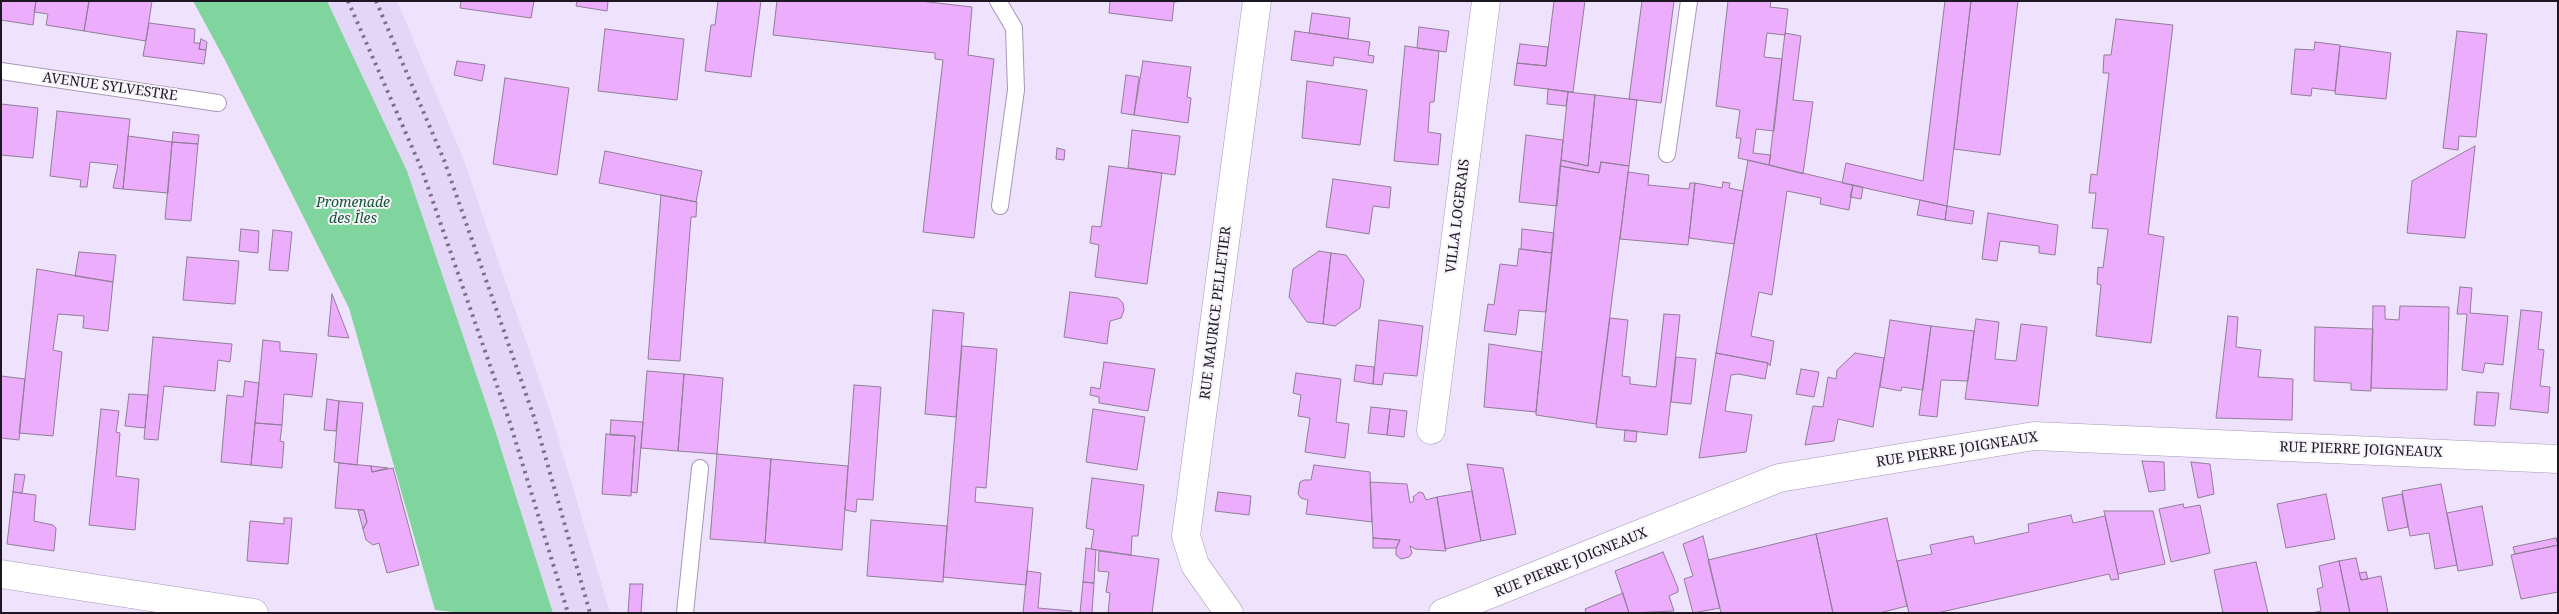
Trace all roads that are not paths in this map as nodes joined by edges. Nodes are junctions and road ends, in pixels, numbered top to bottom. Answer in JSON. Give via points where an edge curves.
{"nodes":[{"id":1,"x":998,"y":1,"type":"edge"},
{"id":2,"x":1257,"y":1,"type":"edge"},
{"id":3,"x":1486,"y":1,"type":"edge"},
{"id":4,"x":1689,"y":1,"type":"edge"},
{"id":5,"x":1,"y":71,"type":"edge"},
{"id":6,"x":218,"y":103,"type":"dead end"},
{"id":7,"x":1667,"y":154,"type":"dead end"},
{"id":8,"x":1000,"y":206,"type":"dead end"},
{"id":9,"x":1431,"y":430,"type":"dead end"},
{"id":10,"x":2558,"y":459,"type":"edge"},
{"id":11,"x":700,"y":468,"type":"dead end"},
{"id":12,"x":1,"y":574,"type":"edge"},
{"id":13,"x":1488,"y":605,"type":"edge"},
{"id":14,"x":202,"y":609,"type":"edge"},
{"id":15,"x":254,"y":613,"type":"edge"},
{"id":16,"x":686,"y":613,"type":"edge"},
{"id":17,"x":1229,"y":613,"type":"edge"},
{"id":18,"x":1443,"y":613,"type":"edge"}],
"edges":[{"from":1,"to":8,"type":"lane","via":[[1014,28],[1016,90]]},
{"from":2,"to":17,"type":"street","name":"RUE MAURICE PELLETIER","via":[[1186,536],[1195,565]]},
{"from":3,"to":9,"type":"street","name":"VILLA LOGERAIS"},
{"from":4,"to":7,"type":"lane"},
{"from":5,"to":6,"type":"lane","name":"AVENUE SYLVESTRE"},
{"from":10,"to":13,"type":"street","name":"RUE PIERRE JOIGNEAUX","via":[[2034,436],[1779,478]]},
{"from":11,"to":16,"type":"lane"},
{"from":12,"to":14,"type":"street"},
{"from":13,"to":18,"type":"street","name":"RUE PIERRE JOIGNEAUX"},
{"from":14,"to":15,"type":"street"}]}
